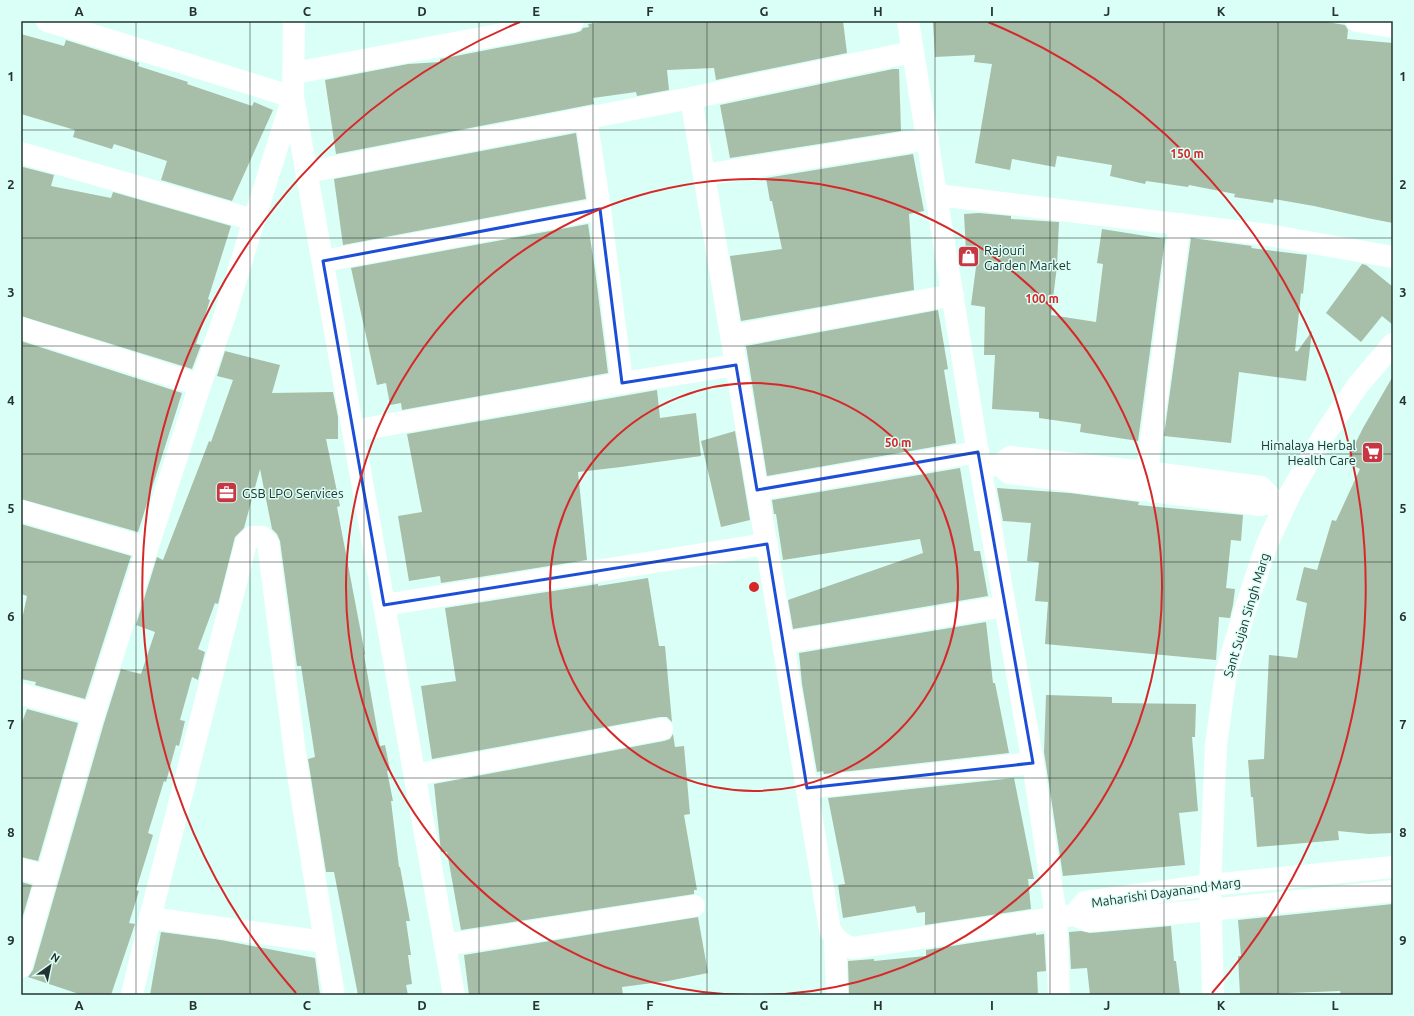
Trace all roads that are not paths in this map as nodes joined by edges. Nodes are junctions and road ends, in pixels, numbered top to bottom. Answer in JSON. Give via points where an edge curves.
{"nodes":[{"id":1,"x":47,"y":21,"type":"edge"},
{"id":2,"x":294,"y":21,"type":"edge"},
{"id":3,"x":573,"y":21,"type":"edge"},
{"id":4,"x":908,"y":21,"type":"edge"},
{"id":5,"x":1357,"y":21,"type":"edge"},
{"id":6,"x":1393,"y":27,"type":"edge"},
{"id":7,"x":912,"y":52,"type":"junction"},
{"id":8,"x":294,"y":73,"type":"junction"},
{"id":9,"x":294,"y":97,"type":"junction"},
{"id":10,"x":691,"y":98,"type":"junction"},
{"id":11,"x":586,"y":118,"type":"junction"},
{"id":12,"x":928,"y":139,"type":"junction"},
{"id":13,"x":21,"y":153,"type":"edge"},
{"id":14,"x":307,"y":172,"type":"junction"},
{"id":15,"x":704,"y":175,"type":"junction"},
{"id":16,"x":937,"y":195,"type":"junction"},
{"id":17,"x":600,"y":209,"type":"junction"},
{"id":18,"x":254,"y":220,"type":"junction"},
{"id":19,"x":1180,"y":224,"type":"junction"},
{"id":20,"x":1393,"y":257,"type":"edge"},
{"id":21,"x":323,"y":261,"type":"junction"},
{"id":22,"x":953,"y":295,"type":"junction"},
{"id":23,"x":21,"y":328,"type":"edge"},
{"id":24,"x":731,"y":336,"type":"junction"},
{"id":25,"x":1393,"y":344,"type":"edge"},
{"id":26,"x":736,"y":365,"type":"junction"},
{"id":27,"x":622,"y":382,"type":"junction"},
{"id":28,"x":200,"y":385,"type":"junction"},
{"id":29,"x":353,"y":431,"type":"junction"},
{"id":30,"x":986,"y":461,"type":"junction"},
{"id":31,"x":1146,"y":481,"type":"junction"},
{"id":32,"x":758,"y":490,"type":"junction"},
{"id":33,"x":1280,"y":502,"type":"junction"},
{"id":34,"x":21,"y":512,"type":"edge"},
{"id":35,"x":767,"y":544,"type":"junction"},
{"id":36,"x":147,"y":548,"type":"junction"},
{"id":37,"x":384,"y":605,"type":"junction"},
{"id":38,"x":1005,"y":606,"type":"junction"},
{"id":39,"x":784,"y":643,"type":"junction"},
{"id":40,"x":21,"y":694,"type":"edge"},
{"id":41,"x":94,"y":714,"type":"junction"},
{"id":42,"x":662,"y":729,"type":"dead end"},
{"id":43,"x":1033,"y":763,"type":"junction"},
{"id":44,"x":415,"y":775,"type":"junction"},
{"id":45,"x":807,"y":788,"type":"junction"},
{"id":46,"x":1393,"y":867,"type":"edge"},
{"id":47,"x":21,"y":869,"type":"edge"},
{"id":48,"x":47,"y":876,"type":"junction"},
{"id":49,"x":1210,"y":885,"type":"junction"},
{"id":50,"x":1393,"y":890,"type":"edge"},
{"id":51,"x":694,"y":906,"type":"dead end"},
{"id":52,"x":1210,"y":910,"type":"junction"},
{"id":53,"x":1065,"y":916,"type":"junction"},
{"id":54,"x":150,"y":918,"type":"junction"},
{"id":55,"x":835,"y":939,"type":"junction"},
{"id":56,"x":326,"y":942,"type":"junction"},
{"id":57,"x":445,"y":945,"type":"junction"},
{"id":58,"x":21,"y":967,"type":"edge"},
{"id":59,"x":132,"y":995,"type":"edge"},
{"id":60,"x":334,"y":995,"type":"edge"},
{"id":61,"x":454,"y":995,"type":"edge"},
{"id":62,"x":837,"y":995,"type":"edge"},
{"id":63,"x":1059,"y":995,"type":"edge"},
{"id":64,"x":1213,"y":995,"type":"edge"}],
"edges":[{"from":1,"to":9,"type":"street"},
{"from":2,"to":8,"type":"street"},
{"from":3,"to":8,"type":"street"},
{"from":4,"to":7,"type":"street"},
{"from":5,"to":6,"type":"street"},
{"from":7,"to":10,"type":"street"},
{"from":7,"to":12,"type":"street"},
{"from":8,"to":9,"type":"street"},
{"from":9,"to":14,"type":"street"},
{"from":9,"to":18,"type":"street"},
{"from":10,"to":11,"type":"street"},
{"from":10,"to":15,"type":"street"},
{"from":11,"to":14,"type":"street"},
{"from":11,"to":17,"type":"street"},
{"from":12,"to":15,"type":"street"},
{"from":12,"to":16,"type":"street"},
{"from":13,"to":18,"type":"street"},
{"from":14,"to":21,"type":"street"},
{"from":15,"to":24,"type":"street"},
{"from":16,"to":19,"type":"street"},
{"from":16,"to":22,"type":"street"},
{"from":17,"to":21,"type":"street"},
{"from":17,"to":27,"type":"street"},
{"from":18,"to":28,"type":"street"},
{"from":19,"to":20,"type":"street","via":[[1268,234]]},
{"from":19,"to":31,"type":"street"},
{"from":21,"to":29,"type":"street"},
{"from":22,"to":24,"type":"street"},
{"from":22,"to":30,"type":"street"},
{"from":23,"to":28,"type":"street"},
{"from":24,"to":26,"type":"street"},
{"from":25,"to":33,"type":"street","name":"Sant Sujan Singh Marg","via":[[1358,385]]},
{"from":26,"to":27,"type":"street"},
{"from":26,"to":32,"type":"street"},
{"from":27,"to":29,"type":"street"},
{"from":28,"to":36,"type":"street"},
{"from":29,"to":37,"type":"street"},
{"from":30,"to":31,"type":"street","via":[[1010,457]]},
{"from":30,"to":32,"type":"street"},
{"from":30,"to":38,"type":"street"},
{"from":31,"to":33,"type":"street","via":[[1261,487]]},
{"from":32,"to":35,"type":"street"},
{"from":33,"to":49,"type":"street","name":"Sant Sujan Singh Marg","via":[[1226,673],[1216,745]]},
{"from":34,"to":36,"type":"street"},
{"from":35,"to":37,"type":"street"},
{"from":35,"to":39,"type":"street"},
{"from":36,"to":41,"type":"street"},
{"from":37,"to":44,"type":"street"},
{"from":38,"to":39,"type":"street"},
{"from":38,"to":43,"type":"street"},
{"from":39,"to":45,"type":"street"},
{"from":40,"to":41,"type":"street"},
{"from":41,"to":48,"type":"street"},
{"from":42,"to":44,"type":"street"},
{"from":43,"to":45,"type":"street"},
{"from":43,"to":53,"type":"street"},
{"from":44,"to":57,"type":"street"},
{"from":45,"to":55,"type":"street","via":[[830,930]]},
{"from":46,"to":49,"type":"street","name":"Maharishi Dayanand Marg"},
{"from":47,"to":48,"type":"street"},
{"from":48,"to":58,"type":"street"},
{"from":49,"to":52,"type":"street","name":"Sant Sujan Singh Marg"},
{"from":49,"to":53,"type":"street","name":"Maharishi Dayanand Marg","via":[[1085,902]]},
{"from":50,"to":52,"type":"street","name":"Maharishi Dayanand Marg"},
{"from":51,"to":57,"type":"street"},
{"from":52,"to":53,"type":"street","name":"Maharishi Dayanand Marg","via":[[1089,921]]},
{"from":52,"to":64,"type":"street","name":"Sant Sujan Singh Marg"},
{"from":53,"to":55,"type":"street","via":[[853,948]]},
{"from":53,"to":63,"type":"street"},
{"from":54,"to":56,"type":"street"},
{"from":54,"to":56,"type":"street","via":[[246,543],[252,537],[262,537],[268,543],[297,768]]},
{"from":54,"to":59,"type":"street"},
{"from":55,"to":62,"type":"street"},
{"from":56,"to":60,"type":"street"},
{"from":57,"to":61,"type":"street"}]}
